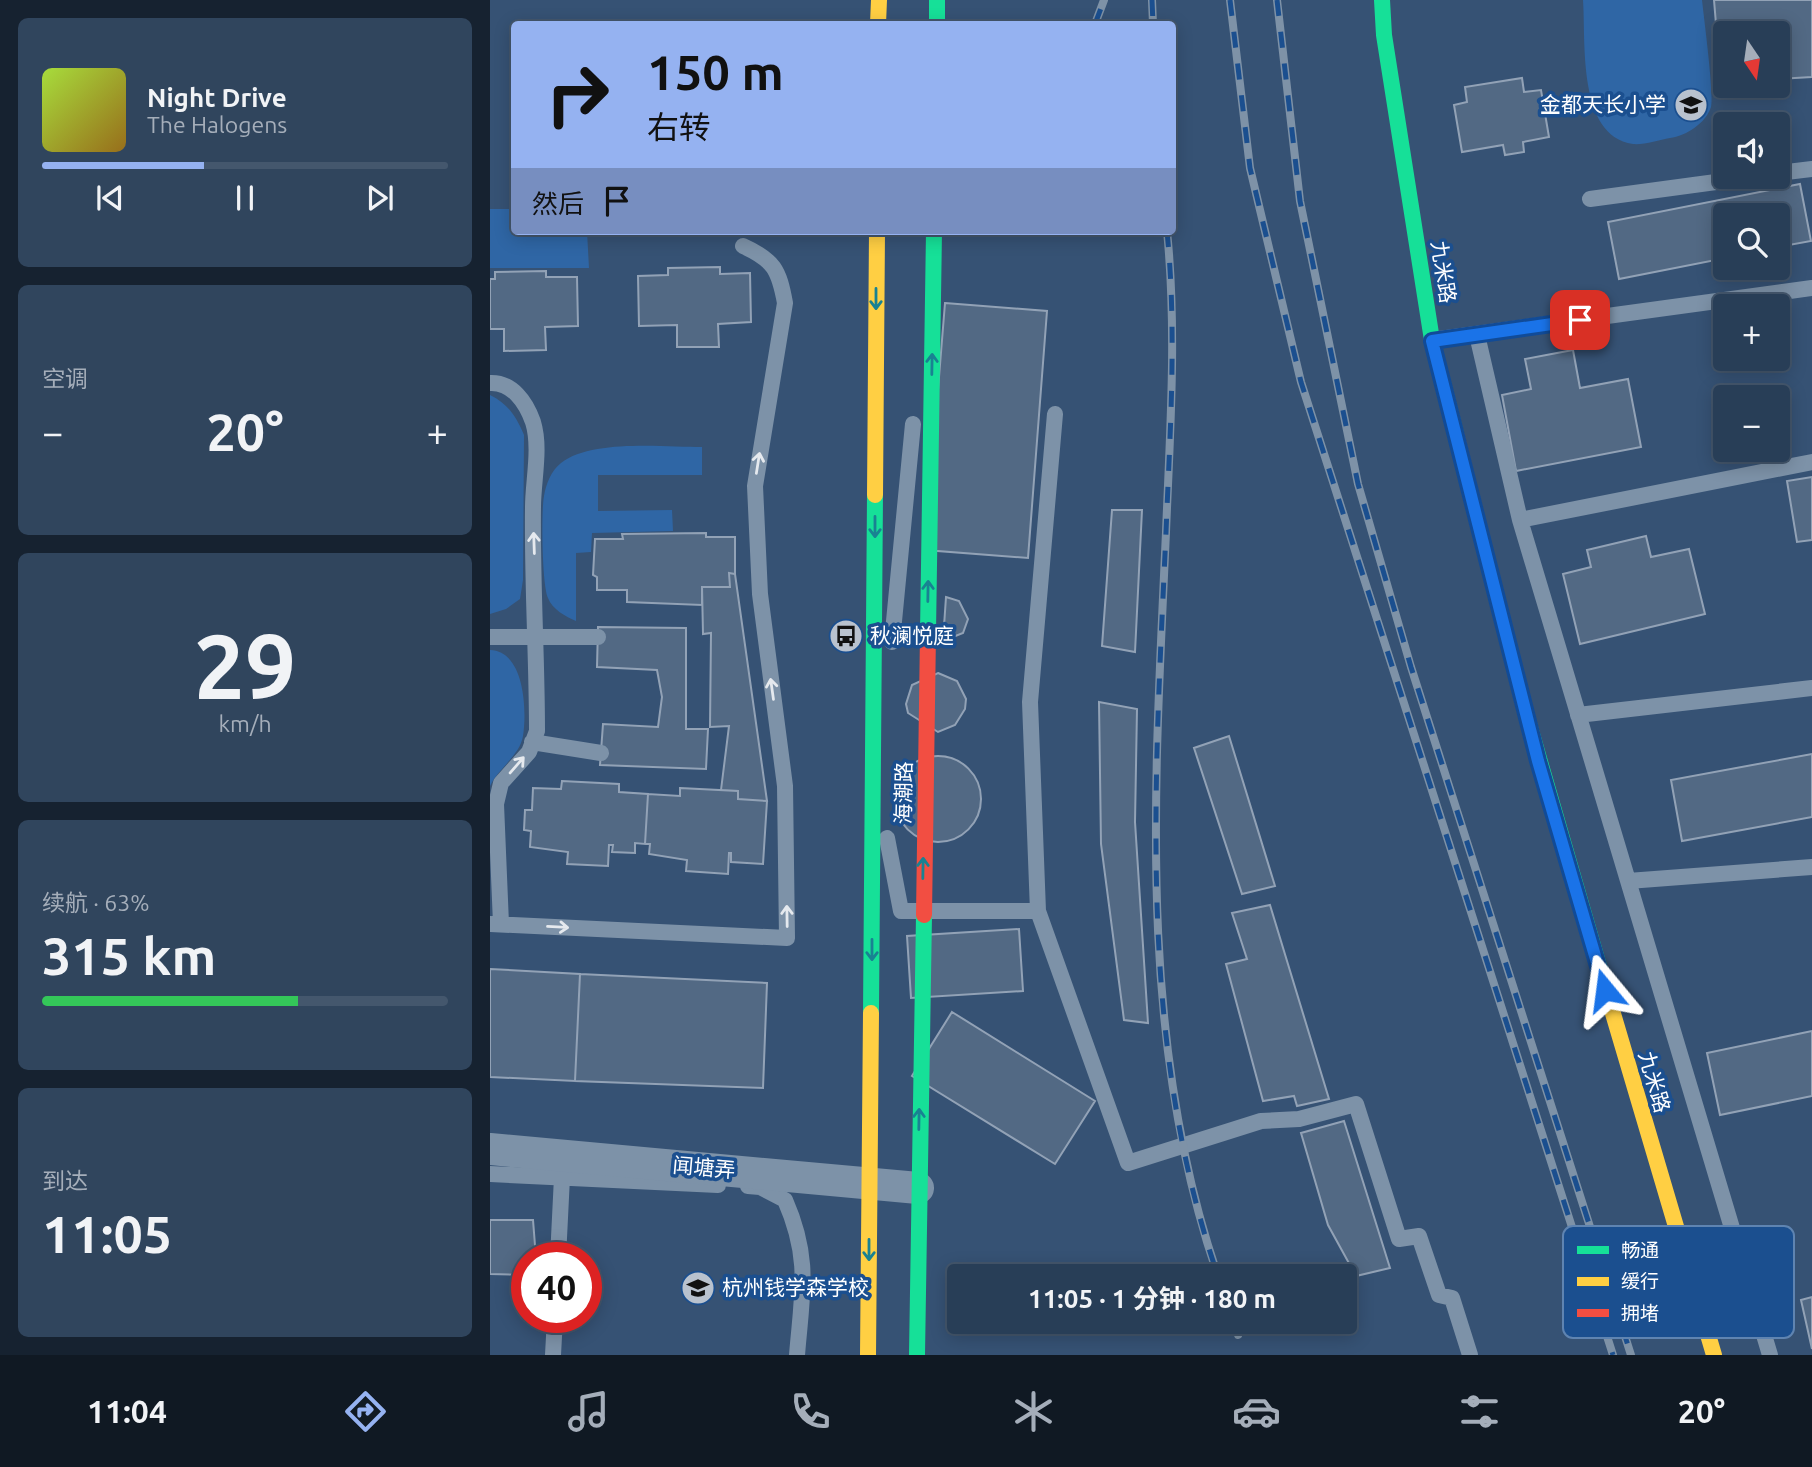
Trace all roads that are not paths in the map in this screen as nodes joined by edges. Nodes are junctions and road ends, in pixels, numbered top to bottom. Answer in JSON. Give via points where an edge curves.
{"nodes":[{"id":1,"x":878,"y":0,"type":"edge"},
{"id":2,"x":937,"y":0,"type":"edge"},
{"id":3,"x":1382,"y":0,"type":"edge"},
{"id":4,"x":878,"y":21,"type":"edge"},
{"id":5,"x":937,"y":21,"type":"edge"},
{"id":6,"x":1812,"y":169,"type":"edge"},
{"id":7,"x":1790,"y":172,"type":"edge"},
{"id":8,"x":1713,"y":182,"type":"edge"},
{"id":9,"x":1590,"y":199,"type":"dead end"},
{"id":10,"x":877,"y":235,"type":"edge"},
{"id":11,"x":934,"y":235,"type":"edge"},
{"id":12,"x":743,"y":246,"type":"dead end"},
{"id":13,"x":1812,"y":288,"type":"edge"},
{"id":14,"x":1477,"y":335,"type":"junction"},
{"id":15,"x":917,"y":338,"type":"dead end"},
{"id":16,"x":1432,"y":341,"type":"junction"},
{"id":17,"x":915,"y":378,"type":"dead end"},
{"id":18,"x":490,"y":383,"type":"edge"},
{"id":19,"x":914,"y":405,"type":"dead end"},
{"id":20,"x":1055,"y":414,"type":"dead end"},
{"id":21,"x":1812,"y":462,"type":"edge"},
{"id":22,"x":1520,"y":520,"type":"junction"},
{"id":23,"x":536,"y":636,"type":"junction"},
{"id":24,"x":490,"y":637,"type":"edge"},
{"id":25,"x":598,"y":638,"type":"dead end"},
{"id":26,"x":1812,"y":688,"type":"edge"},
{"id":27,"x":1578,"y":715,"type":"junction"},
{"id":28,"x":532,"y":742,"type":"junction"},
{"id":29,"x":601,"y":753,"type":"dead end"},
{"id":30,"x":1812,"y":867,"type":"edge"},
{"id":31,"x":1628,"y":881,"type":"junction"},
{"id":32,"x":1038,"y":912,"type":"junction"},
{"id":33,"x":495,"y":924,"type":"edge"},
{"id":34,"x":490,"y":1149,"type":"edge"},
{"id":35,"x":490,"y":1174,"type":"edge"},
{"id":36,"x":562,"y":1177,"type":"junction"},
{"id":37,"x":870,"y":1182,"type":"junction"},
{"id":38,"x":918,"y":1188,"type":"junction"},
{"id":39,"x":1676,"y":1226,"type":"edge"},
{"id":40,"x":1731,"y":1226,"type":"edge"},
{"id":41,"x":559,"y":1242,"type":"edge"},
{"id":42,"x":554,"y":1333,"type":"edge"},
{"id":43,"x":1709,"y":1338,"type":"edge"},
{"id":44,"x":1765,"y":1338,"type":"edge"},
{"id":45,"x":553,"y":1355,"type":"edge"},
{"id":46,"x":797,"y":1355,"type":"edge"},
{"id":47,"x":869,"y":1355,"type":"edge"},
{"id":48,"x":917,"y":1355,"type":"edge"},
{"id":49,"x":1470,"y":1355,"type":"edge"},
{"id":50,"x":1714,"y":1355,"type":"edge"},
{"id":51,"x":1770,"y":1355,"type":"edge"}],
"edges":[{"from":1,"to":4,"type":"street"},
{"from":2,"to":5,"type":"street"},
{"from":3,"to":16,"type":"street","name":"九米路"},
{"from":6,"to":7,"type":"lane"},
{"from":8,"to":9,"type":"lane"},
{"from":10,"to":37,"type":"street","name":"海潮路","one_way":true},
{"from":38,"to":11,"type":"street","name":"海潮路","one_way":true},
{"from":33,"to":12,"type":"lane","one_way":true,"via":[[788,938],[785,786],[760,594],[755,486],[785,303],[780,276],[765,256]]},
{"from":13,"to":14,"type":"lane"},
{"from":14,"to":16,"type":"lane"},
{"from":14,"to":22,"type":"lane"},
{"from":15,"to":17,"type":"lane"},
{"from":16,"to":39,"type":"street","name":"九米路","via":[[1538,761]]},
{"from":23,"to":18,"type":"lane","one_way":true,"via":[[534,424],[522,399],[502,382]]},
{"from":19,"to":32,"type":"lane","via":[[880,797],[901,911]]},
{"from":20,"to":32,"type":"lane","via":[[1030,702]]},
{"from":21,"to":22,"type":"lane"},
{"from":22,"to":27,"type":"lane"},
{"from":23,"to":24,"type":"lane"},
{"from":23,"to":25,"type":"lane"},
{"from":23,"to":28,"type":"lane","via":[[537,731]]},
{"from":26,"to":27,"type":"lane"},
{"from":27,"to":31,"type":"lane"},
{"from":28,"to":29,"type":"lane"},
{"from":33,"to":28,"type":"lane","one_way":true,"via":[[496,804],[501,783]]},
{"from":30,"to":31,"type":"lane"},
{"from":31,"to":40,"type":"lane"},
{"from":32,"to":49,"type":"lane","via":[[1128,1163],[1261,1121],[1299,1119],[1356,1104],[1399,1239],[1419,1236],[1439,1295],[1452,1297]]},
{"from":34,"to":37,"type":"street","name":"闻塘弄"},
{"from":35,"to":36,"type":"lane"},
{"from":36,"to":41,"type":"lane"},
{"from":36,"to":46,"type":"lane","via":[[760,1187],[785,1200],[804,1259]]},
{"from":37,"to":38,"type":"street","name":"闻塘弄"},
{"from":37,"to":47,"type":"street","name":"海潮路","one_way":true},
{"from":38,"to":48,"type":"street","name":"海潮路"},
{"from":42,"to":45,"type":"lane"},
{"from":43,"to":50,"type":"street","name":"九米路"},
{"from":44,"to":51,"type":"lane"}]}
